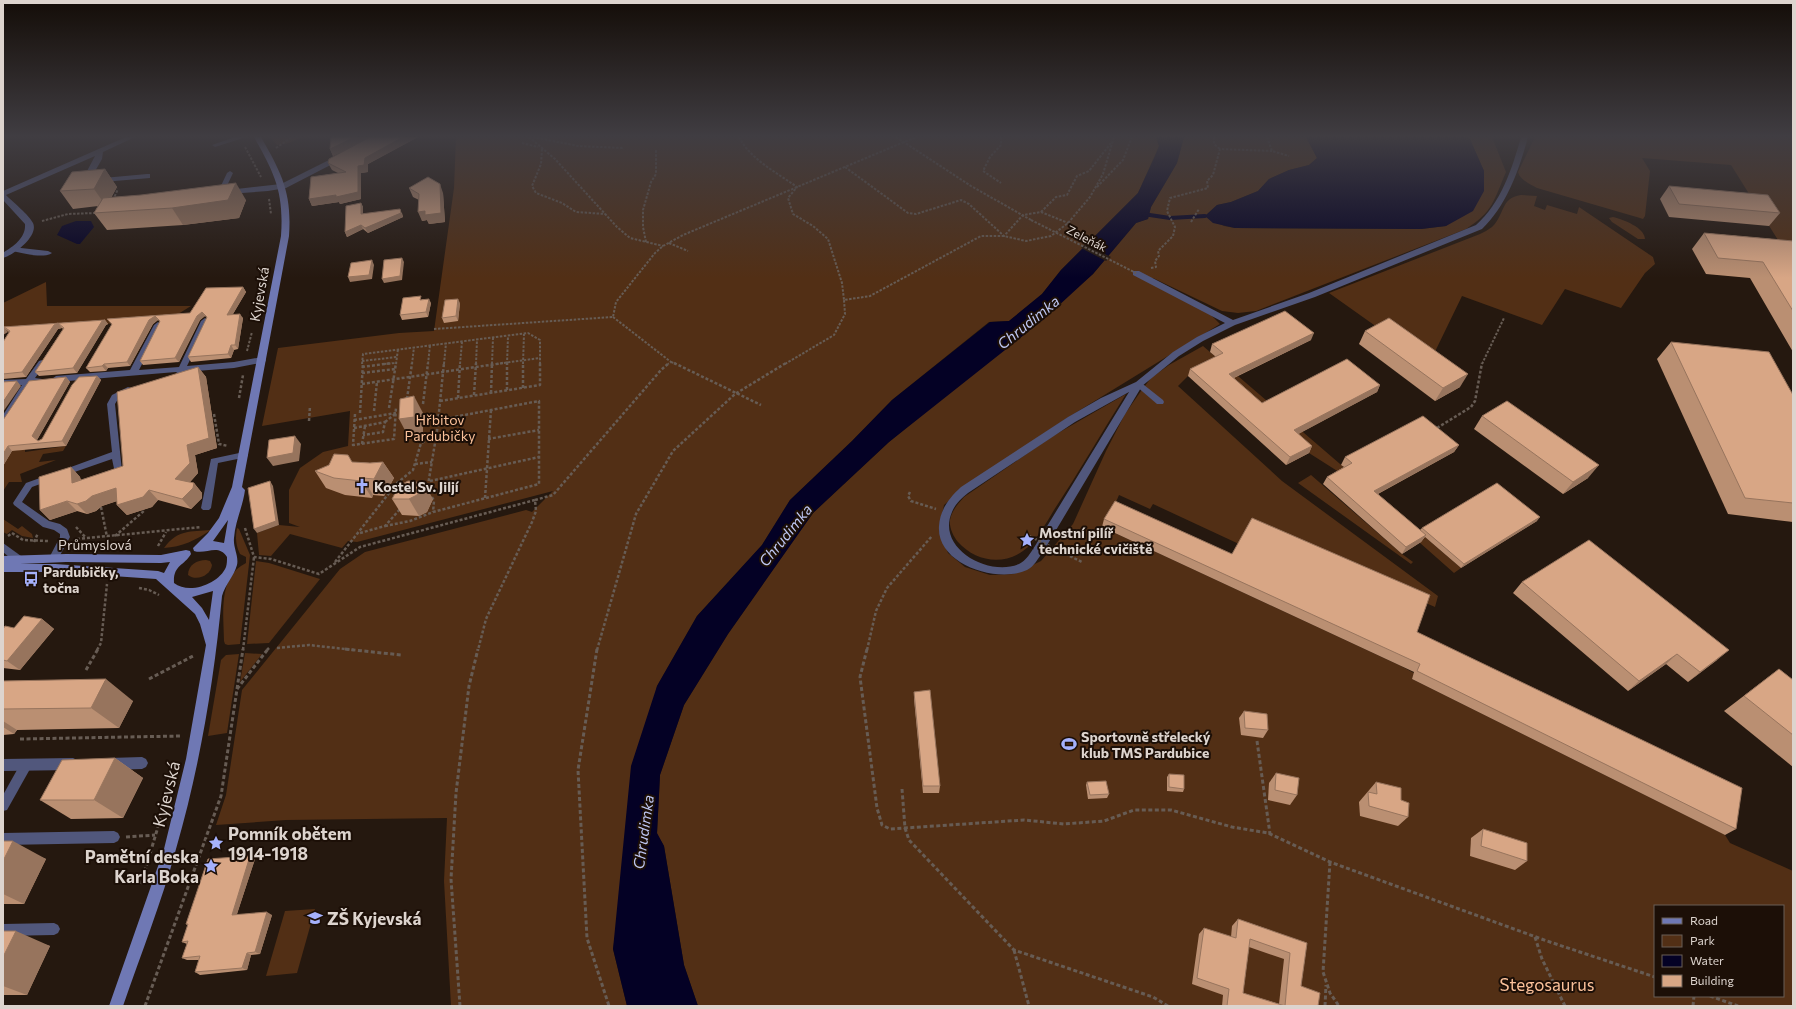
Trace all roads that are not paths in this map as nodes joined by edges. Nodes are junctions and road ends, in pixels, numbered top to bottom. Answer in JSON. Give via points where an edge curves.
{"nodes":[{"id":1,"x":27,"y":184,"type":"edge"},
{"id":2,"x":225,"y":184,"type":"edge"},
{"id":3,"x":287,"y":184,"type":"edge"},
{"id":4,"x":1508,"y":184,"type":"edge"},
{"id":5,"x":283,"y":186,"type":"junction"},
{"id":6,"x":223,"y":193,"type":"junction"},
{"id":7,"x":3,"y":195,"type":"edge"},
{"id":8,"x":212,"y":198,"type":"edge"},
{"id":9,"x":15,"y":249,"type":"junction"},
{"id":10,"x":48,"y":253,"type":"dead end"},
{"id":11,"x":3,"y":256,"type":"edge"},
{"id":12,"x":1136,"y":273,"type":"road end"},
{"id":13,"x":205,"y":321,"type":"edge"},
{"id":14,"x":1232,"y":323,"type":"junction"},
{"id":15,"x":158,"y":325,"type":"edge"},
{"id":16,"x":45,"y":359,"type":"edge"},
{"id":17,"x":262,"y":360,"type":"junction"},
{"id":18,"x":87,"y":368,"type":"edge"},
{"id":19,"x":182,"y":369,"type":"junction"},
{"id":20,"x":133,"y":373,"type":"junction"},
{"id":21,"x":80,"y":377,"type":"junction"},
{"id":22,"x":29,"y":381,"type":"junction"},
{"id":23,"x":158,"y":381,"type":"edge"},
{"id":24,"x":3,"y":383,"type":"edge"},
{"id":25,"x":1139,"y":384,"type":"junction"},
{"id":26,"x":72,"y":387,"type":"edge"},
{"id":27,"x":135,"y":388,"type":"edge"},
{"id":28,"x":1160,"y":402,"type":"dead end"},
{"id":29,"x":3,"y":422,"type":"edge"},
{"id":30,"x":117,"y":454,"type":"junction"},
{"id":31,"x":243,"y":459,"type":"junction"},
{"id":32,"x":118,"y":471,"type":"edge"},
{"id":33,"x":206,"y":508,"type":"dead end"},
{"id":34,"x":3,"y":547,"type":"edge"},
{"id":35,"x":198,"y":548,"type":"junction"},
{"id":36,"x":186,"y":554,"type":"junction"},
{"id":37,"x":231,"y":554,"type":"junction"},
{"id":38,"x":54,"y":558,"type":"junction"},
{"id":39,"x":18,"y":559,"type":"junction"},
{"id":40,"x":3,"y":560,"type":"edge"},
{"id":41,"x":3,"y":568,"type":"edge"},
{"id":42,"x":228,"y":572,"type":"junction"},
{"id":43,"x":173,"y":588,"type":"junction"},
{"id":44,"x":211,"y":654,"type":"junction"},
{"id":45,"x":142,"y":763,"type":"dead end"},
{"id":46,"x":3,"y":765,"type":"edge"},
{"id":47,"x":26,"y":765,"type":"junction"},
{"id":48,"x":3,"y":805,"type":"edge"},
{"id":49,"x":114,"y":837,"type":"road end"},
{"id":50,"x":3,"y":839,"type":"edge"},
{"id":51,"x":54,"y":929,"type":"dead end"},
{"id":52,"x":3,"y":930,"type":"edge"},
{"id":53,"x":116,"y":1006,"type":"edge"}],
"edges":[{"from":1,"to":7,"type":"street"},
{"from":2,"to":6,"type":"lane"},
{"from":3,"to":5,"type":"street"},
{"from":4,"to":14,"type":"street","via":[[1493,213],[1479,227],[1305,298]]},
{"from":5,"to":6,"type":"street","via":[[268,190]]},
{"from":5,"to":17,"type":"street","name":"Kyjevská","via":[[285,236]]},
{"from":6,"to":8,"type":"street"},
{"from":7,"to":9,"type":"street","via":[[30,226],[23,241]]},
{"from":9,"to":10,"type":"lane"},
{"from":9,"to":11,"type":"street"},
{"from":12,"to":14,"type":"street"},
{"from":13,"to":19,"type":"lane"},
{"from":14,"to":25,"type":"street","via":[[1176,354]]},
{"from":15,"to":20,"type":"lane"},
{"from":16,"to":22,"type":"lane"},
{"from":17,"to":19,"type":"lane"},
{"from":17,"to":31,"type":"street","name":"Kyjevská"},
{"from":18,"to":21,"type":"lane"},
{"from":19,"to":20,"type":"lane"},
{"from":19,"to":23,"type":"lane","via":[[176,375]]},
{"from":20,"to":21,"type":"lane"},
{"from":21,"to":22,"type":"lane"},
{"from":21,"to":26,"type":"lane"},
{"from":22,"to":24,"type":"lane"},
{"from":22,"to":29,"type":"lane"},
{"from":25,"to":25,"type":"street","via":[[1040,549],[1024,566],[998,571],[964,560],[954,551],[947,539],[945,517],[952,502],[962,492],[1084,412]]},
{"from":25,"to":28,"type":"lane"},
{"from":27,"to":30,"type":"lane","via":[[118,395],[112,402]]},
{"from":30,"to":32,"type":"lane"},
{"from":30,"to":38,"type":"lane","via":[[29,485],[17,503],[46,524],[64,532],[64,540]]},
{"from":31,"to":33,"type":"lane","via":[[214,461]]},
{"from":31,"to":35,"type":"street","name":"Kyjevská","via":[[237,487],[227,514],[212,536]]},
{"from":31,"to":37,"type":"street","name":"Kyjevská","via":[[239,502],[228,541]]},
{"from":34,"to":39,"type":"lane"},
{"from":35,"to":36,"type":"street"},
{"from":35,"to":37,"type":"street","via":[[221,546]]},
{"from":36,"to":38,"type":"street","name":"Průmyslová","via":[[161,559]]},
{"from":36,"to":43,"type":"street","via":[[170,571]]},
{"from":37,"to":42,"type":"street","via":[[233,560]]},
{"from":38,"to":39,"type":"street","name":"Průmyslová"},
{"from":39,"to":40,"type":"street","name":"Průmyslová"},
{"from":41,"to":43,"type":"street","name":"Průmyslová","via":[[55,568],[152,574],[162,577]]},
{"from":42,"to":43,"type":"street","via":[[214,585],[201,591],[188,593]]},
{"from":42,"to":44,"type":"street","name":"Kyjevská","via":[[217,596]]},
{"from":43,"to":44,"type":"street","name":"Kyjevská","via":[[194,605],[203,618],[210,638]]},
{"from":44,"to":53,"type":"street","name":"Kyjevská","via":[[192,759],[170,849]]},
{"from":45,"to":47,"type":"street"},
{"from":46,"to":47,"type":"street"},
{"from":47,"to":48,"type":"lane"},
{"from":49,"to":50,"type":"lane"},
{"from":51,"to":52,"type":"lane"}]}
